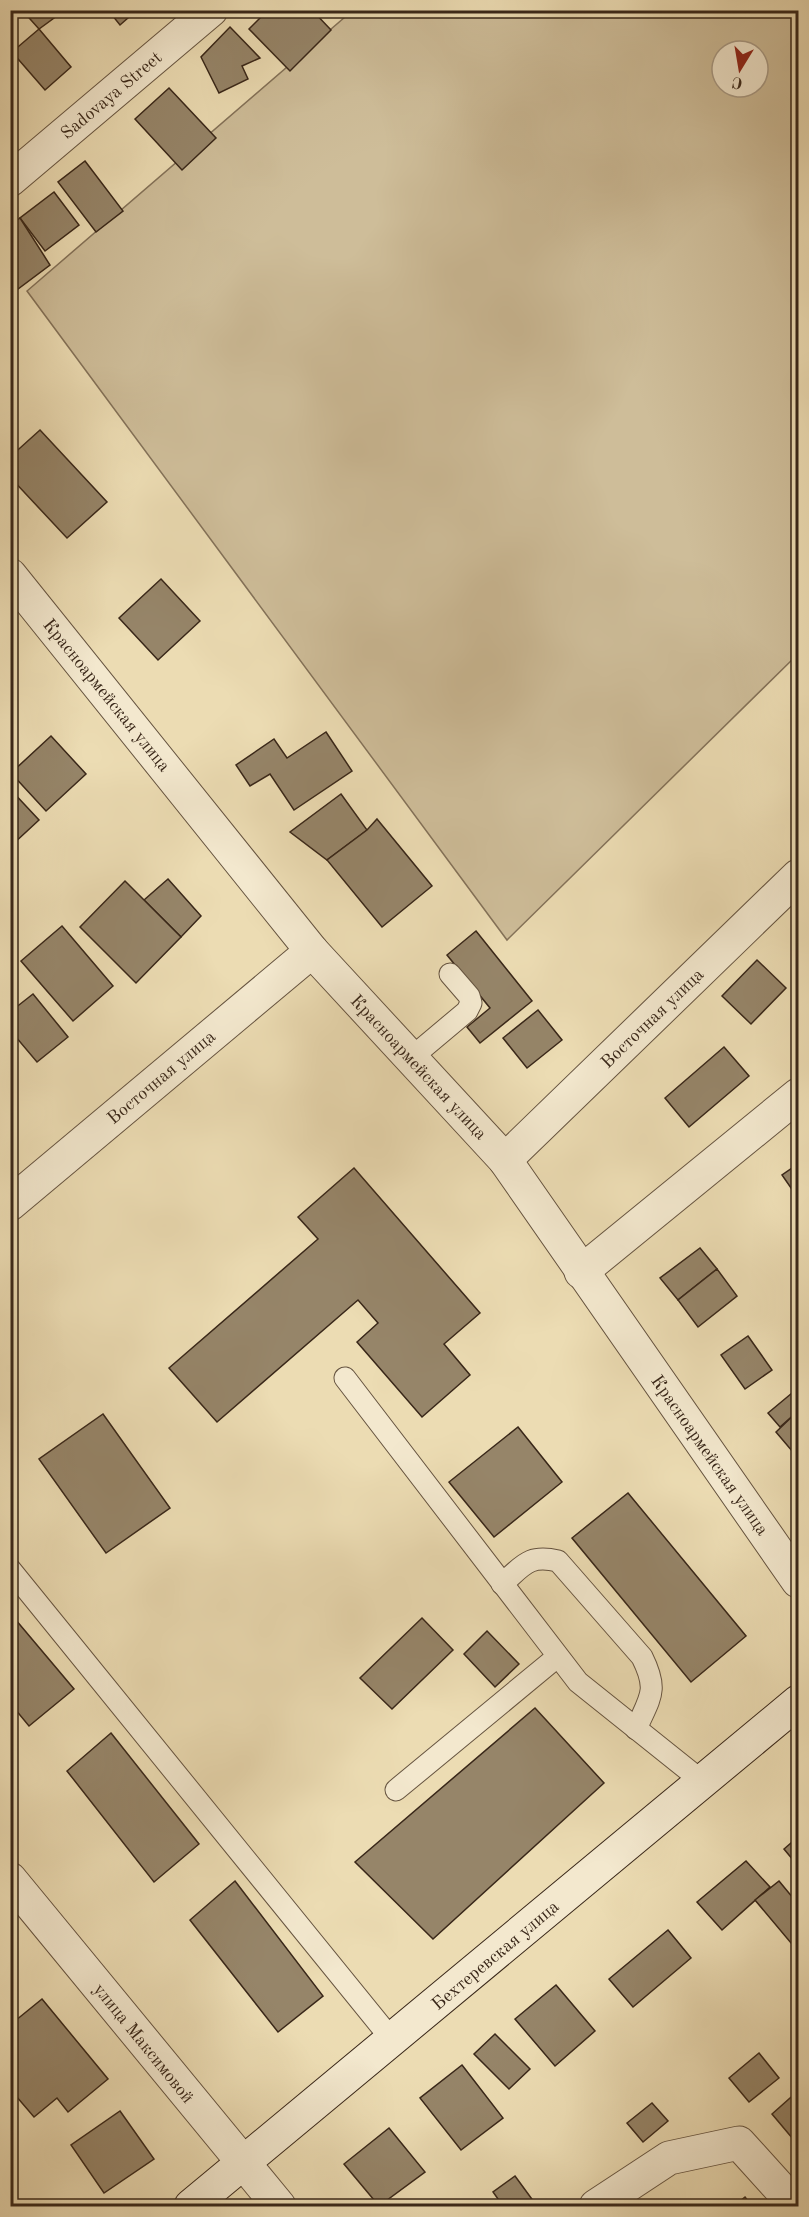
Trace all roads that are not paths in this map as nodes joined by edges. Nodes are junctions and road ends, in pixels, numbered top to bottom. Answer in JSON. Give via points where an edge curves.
{"nodes":[{"id":1,"x":211,"y":10,"type":"edge"},
{"id":2,"x":10,"y":180,"type":"edge"},
{"id":3,"x":10,"y":575,"type":"edge"},
{"id":4,"x":798,"y":876,"type":"edge"},
{"id":5,"x":312,"y":951,"type":"junction"},
{"id":6,"x":450,"y":974,"type":"dead end"},
{"id":7,"x":411,"y":1058,"type":"junction"},
{"id":8,"x":798,"y":1095,"type":"edge"},
{"id":9,"x":505,"y":1160,"type":"junction"},
{"id":10,"x":10,"y":1204,"type":"edge"},
{"id":11,"x":581,"y":1272,"type":"junction"},
{"id":12,"x":345,"y":1378,"type":"dead end"},
{"id":13,"x":10,"y":1569,"type":"edge"},
{"id":14,"x":798,"y":1581,"type":"edge"},
{"id":15,"x":502,"y":1584,"type":"junction"},
{"id":16,"x":557,"y":1657,"type":"junction"},
{"id":17,"x":798,"y":1702,"type":"edge"},
{"id":18,"x":636,"y":1729,"type":"junction"},
{"id":19,"x":703,"y":1782,"type":"junction"},
{"id":20,"x":396,"y":1790,"type":"dead end"},
{"id":21,"x":10,"y":1879,"type":"edge"},
{"id":22,"x":393,"y":2041,"type":"junction"},
{"id":23,"x":244,"y":2165,"type":"junction"},
{"id":24,"x":191,"y":2206,"type":"edge"},
{"id":25,"x":279,"y":2206,"type":"edge"},
{"id":26,"x":596,"y":2206,"type":"edge"},
{"id":27,"x":796,"y":2206,"type":"edge"}],
"edges":[{"from":1,"to":2,"type":"street","name":"Sadovaya Street"},
{"from":3,"to":5,"type":"street","name":"Красноармейская улица"},
{"from":4,"to":9,"type":"street","name":"Восточная улица"},
{"from":5,"to":7,"type":"street","name":"Красноармейская улица"},
{"from":5,"to":10,"type":"street","name":"Восточная улица"},
{"from":6,"to":7,"type":"lane","via":[[471,1004]]},
{"from":7,"to":9,"type":"street","name":"Красноармейская улица"},
{"from":8,"to":11,"type":"street"},
{"from":9,"to":11,"type":"street","name":"Красноармейская улица"},
{"from":11,"to":14,"type":"street","name":"Красноармейская улица"},
{"from":12,"to":15,"type":"lane"},
{"from":13,"to":22,"type":"lane"},
{"from":15,"to":16,"type":"lane"},
{"from":15,"to":18,"type":"lane","via":[[540,1557],[558,1561],[642,1658],[650,1674],[652,1691]]},
{"from":16,"to":18,"type":"lane","via":[[578,1682]]},
{"from":16,"to":20,"type":"lane"},
{"from":17,"to":19,"type":"street","name":"Бехтеревская улица"},
{"from":18,"to":19,"type":"lane"},
{"from":19,"to":22,"type":"street","name":"Бехтеревская улица"},
{"from":21,"to":23,"type":"street","name":"улица Максимовой"},
{"from":22,"to":23,"type":"street","name":"Бехтеревская улица"},
{"from":23,"to":24,"type":"street","name":"Бехтеревская улица"},
{"from":23,"to":25,"type":"street","name":"улица Максимовой"},
{"from":26,"to":27,"type":"street","via":[[669,2158],[740,2143]]}]}
